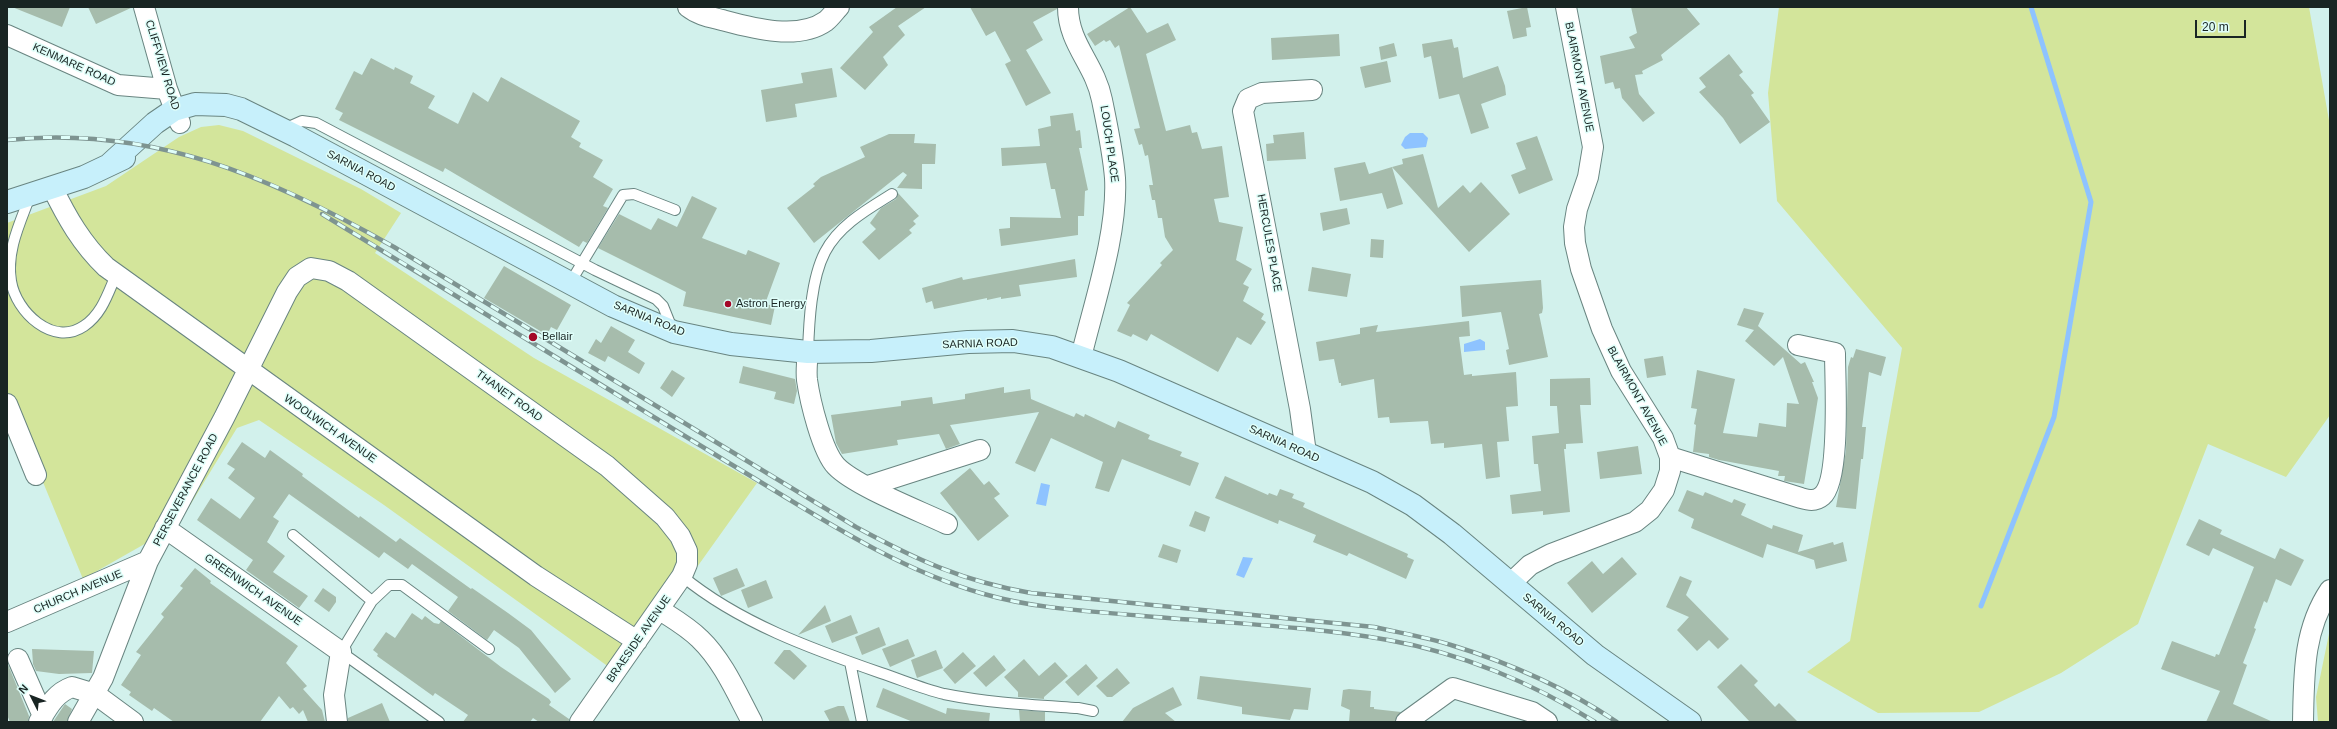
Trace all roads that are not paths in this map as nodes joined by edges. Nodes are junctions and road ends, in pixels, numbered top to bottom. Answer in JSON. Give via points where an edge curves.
{"nodes":[{"id":1,"x":144,"y":7,"type":"edge"},
{"id":2,"x":688,"y":7,"type":"edge"},
{"id":3,"x":839,"y":7,"type":"edge"},
{"id":4,"x":1068,"y":7,"type":"edge"},
{"id":5,"x":1566,"y":7,"type":"edge"},
{"id":6,"x":7,"y":35,"type":"edge"},
{"id":7,"x":167,"y":89,"type":"junction"},
{"id":8,"x":1312,"y":90,"type":"dead end"},
{"id":9,"x":177,"y":117,"type":"junction"},
{"id":10,"x":52,"y":187,"type":"junction"},
{"id":11,"x":31,"y":194,"type":"junction"},
{"id":12,"x":892,"y":194,"type":"dead end"},
{"id":13,"x":7,"y":202,"type":"edge"},
{"id":14,"x":675,"y":210,"type":"dead end"},
{"id":15,"x":510,"y":238,"type":"junction"},
{"id":16,"x":581,"y":262,"type":"junction"},
{"id":17,"x":310,"y":268,"type":"joint"},
{"id":18,"x":116,"y":275,"type":"junction"},
{"id":19,"x":570,"y":283,"type":"junction"},
{"id":20,"x":674,"y":332,"type":"junction"},
{"id":21,"x":1798,"y":345,"type":"dead end"},
{"id":22,"x":808,"y":352,"type":"junction"},
{"id":23,"x":1081,"y":357,"type":"junction"},
{"id":24,"x":247,"y":370,"type":"junction"},
{"id":25,"x":7,"y":404,"type":"edge"},
{"id":26,"x":980,"y":450,"type":"dead end"},
{"id":27,"x":1306,"y":454,"type":"junction"},
{"id":28,"x":1670,"y":457,"type":"junction"},
{"id":29,"x":36,"y":475,"type":"dead end"},
{"id":30,"x":868,"y":486,"type":"junction"},
{"id":31,"x":947,"y":524,"type":"dead end"},
{"id":32,"x":165,"y":528,"type":"junction"},
{"id":33,"x":293,"y":535,"type":"dead end"},
{"id":34,"x":687,"y":551,"type":"joint"},
{"id":35,"x":148,"y":562,"type":"junction"},
{"id":36,"x":682,"y":576,"type":"junction"},
{"id":37,"x":1511,"y":584,"type":"junction"},
{"id":38,"x":2330,"y":590,"type":"edge"},
{"id":39,"x":372,"y":601,"type":"junction"},
{"id":40,"x":660,"y":610,"type":"junction"},
{"id":41,"x":7,"y":622,"type":"edge"},
{"id":42,"x":637,"y":641,"type":"junction"},
{"id":43,"x":490,"y":649,"type":"dead end"},
{"id":44,"x":341,"y":652,"type":"junction"},
{"id":45,"x":18,"y":659,"type":"dead end"},
{"id":46,"x":850,"y":662,"type":"junction"},
{"id":47,"x":95,"y":694,"type":"junction"},
{"id":48,"x":1093,"y":711,"type":"dead end"},
{"id":49,"x":1411,"y":718,"type":"edge"},
{"id":50,"x":41,"y":719,"type":"edge"},
{"id":51,"x":78,"y":722,"type":"edge"},
{"id":52,"x":133,"y":722,"type":"edge"},
{"id":53,"x":337,"y":722,"type":"edge"},
{"id":54,"x":439,"y":722,"type":"edge"},
{"id":55,"x":580,"y":722,"type":"edge"},
{"id":56,"x":752,"y":722,"type":"edge"},
{"id":57,"x":862,"y":722,"type":"edge"},
{"id":58,"x":1547,"y":722,"type":"edge"},
{"id":59,"x":1690,"y":722,"type":"edge"},
{"id":60,"x":2303,"y":722,"type":"edge"}],
"edges":[{"from":1,"to":7,"type":"street","name":"CLIFFVIEW ROAD"},
{"from":2,"to":3,"type":"street","via":[[700,14],[759,30],[775,31],[814,27],[827,20]]},
{"from":4,"to":23,"type":"street","name":"LOUCH PLACE","via":[[1068,24],[1076,44],[1091,67],[1102,98],[1115,178],[1114,213],[1110,236]]},
{"from":5,"to":28,"type":"street","name":"BLAIRMONT AVENUE","via":[[1593,148],[1588,177],[1577,209],[1574,227],[1576,249],[1602,329],[1621,371],[1663,438]]},
{"from":6,"to":7,"type":"street","name":"KENMARE ROAD","via":[[118,84]]},
{"from":7,"to":9,"type":"street","name":"CLIFFVIEW ROAD"},
{"from":8,"to":27,"type":"street","name":"HERCULES PLACE","via":[[1257,94],[1248,99],[1243,110],[1300,409]]},
{"from":9,"to":10,"type":"main road","name":"SARNIA ROAD","via":[[135,154]]},
{"from":9,"to":15,"type":"main road","name":"SARNIA ROAD","via":[[207,116],[262,121],[443,202]]},
{"from":10,"to":11,"type":"main road","name":"SARNIA ROAD"},
{"from":10,"to":18,"type":"street","name":"WOOLWICH AVENUE","via":[[77,234],[90,252]]},
{"from":11,"to":13,"type":"main road","name":"SARNIA ROAD"},
{"from":11,"to":18,"type":"lane","via":[[14,237],[10,258],[11,282],[19,304],[32,319],[46,328],[62,332],[72,332],[84,326],[98,313]]},
{"from":12,"to":22,"type":"lane","via":[[860,214],[826,251],[818,269],[809,324]]},
{"from":14,"to":16,"type":"lane","via":[[634,194],[623,195]]},
{"from":15,"to":16,"type":"lane"},
{"from":15,"to":19,"type":"main road","name":"SARNIA ROAD"},
{"from":16,"to":19,"type":"lane"},
{"from":16,"to":20,"type":"lane","via":[[660,303],[669,317]]},
{"from":17,"to":24,"type":"street","name":"PERSEVERANCE ROAD","via":[[297,277],[287,292]]},
{"from":17,"to":34,"type":"street","name":"THANET ROAD","via":[[329,271],[348,280],[608,466],[665,517],[680,536]]},
{"from":18,"to":24,"type":"street","name":"WOOLWICH AVENUE"},
{"from":19,"to":20,"type":"main road","name":"SARNIA ROAD","via":[[613,306]]},
{"from":20,"to":22,"type":"main road","name":"SARNIA ROAD","via":[[731,344]]},
{"from":21,"to":28,"type":"street","via":[[1835,353],[1834,458],[1829,484],[1822,496],[1814,500],[1801,498]]},
{"from":22,"to":23,"type":"main road","name":"SARNIA ROAD","via":[[870,351],[968,342],[1013,341],[1052,347]]},
{"from":22,"to":30,"type":"street","via":[[807,379],[827,455],[837,467]]},
{"from":23,"to":27,"type":"main road","name":"SARNIA ROAD","via":[[1119,371]]},
{"from":24,"to":32,"type":"street","name":"PERSEVERANCE ROAD"},
{"from":24,"to":42,"type":"street","name":"WOOLWICH AVENUE","via":[[536,576]]},
{"from":25,"to":29,"type":"street"},
{"from":26,"to":30,"type":"street"},
{"from":27,"to":37,"type":"main road","name":"SARNIA ROAD","via":[[1372,482],[1413,505]]},
{"from":28,"to":37,"type":"street","name":"BLAIRMONT AVENUE","via":[[1670,471],[1664,490],[1650,510],[1634,522],[1551,554],[1530,565]]},
{"from":30,"to":31,"type":"street"},
{"from":32,"to":35,"type":"street","name":"PERSEVERANCE ROAD"},
{"from":32,"to":44,"type":"street","name":"GREENWICH AVENUE"},
{"from":33,"to":39,"type":"lane"},
{"from":34,"to":36,"type":"street","name":"BRAESIDE AVENUE","via":[[687,564]]},
{"from":35,"to":41,"type":"street","name":"CHURCH AVENUE"},
{"from":35,"to":47,"type":"street","name":"PERSEVERANCE ROAD"},
{"from":36,"to":40,"type":"street","name":"BRAESIDE AVENUE"},
{"from":36,"to":46,"type":"lane","via":[[740,616]]},
{"from":37,"to":59,"type":"main road","name":"SARNIA ROAD","via":[[1595,656]]},
{"from":38,"to":60,"type":"street","via":[[2312,625],[2304,661]]},
{"from":39,"to":43,"type":"lane","via":[[388,585],[402,585]]},
{"from":39,"to":44,"type":"lane"},
{"from":40,"to":42,"type":"street","name":"BRAESIDE AVENUE"},
{"from":40,"to":56,"type":"street","via":[[701,639],[719,662]]},
{"from":42,"to":55,"type":"street","name":"BRAESIDE AVENUE"},
{"from":44,"to":53,"type":"street","via":[[334,695]]},
{"from":44,"to":54,"type":"lane"},
{"from":45,"to":50,"type":"street"},
{"from":46,"to":48,"type":"lane","via":[[943,694]]},
{"from":46,"to":57,"type":"lane"},
{"from":47,"to":50,"type":"street","via":[[78,687],[66,689],[54,698]]},
{"from":47,"to":51,"type":"street","name":"PERSEVERANCE ROAD"},
{"from":47,"to":52,"type":"street"},
{"from":49,"to":58,"type":"street","via":[[1453,688],[1532,712]]}]}
